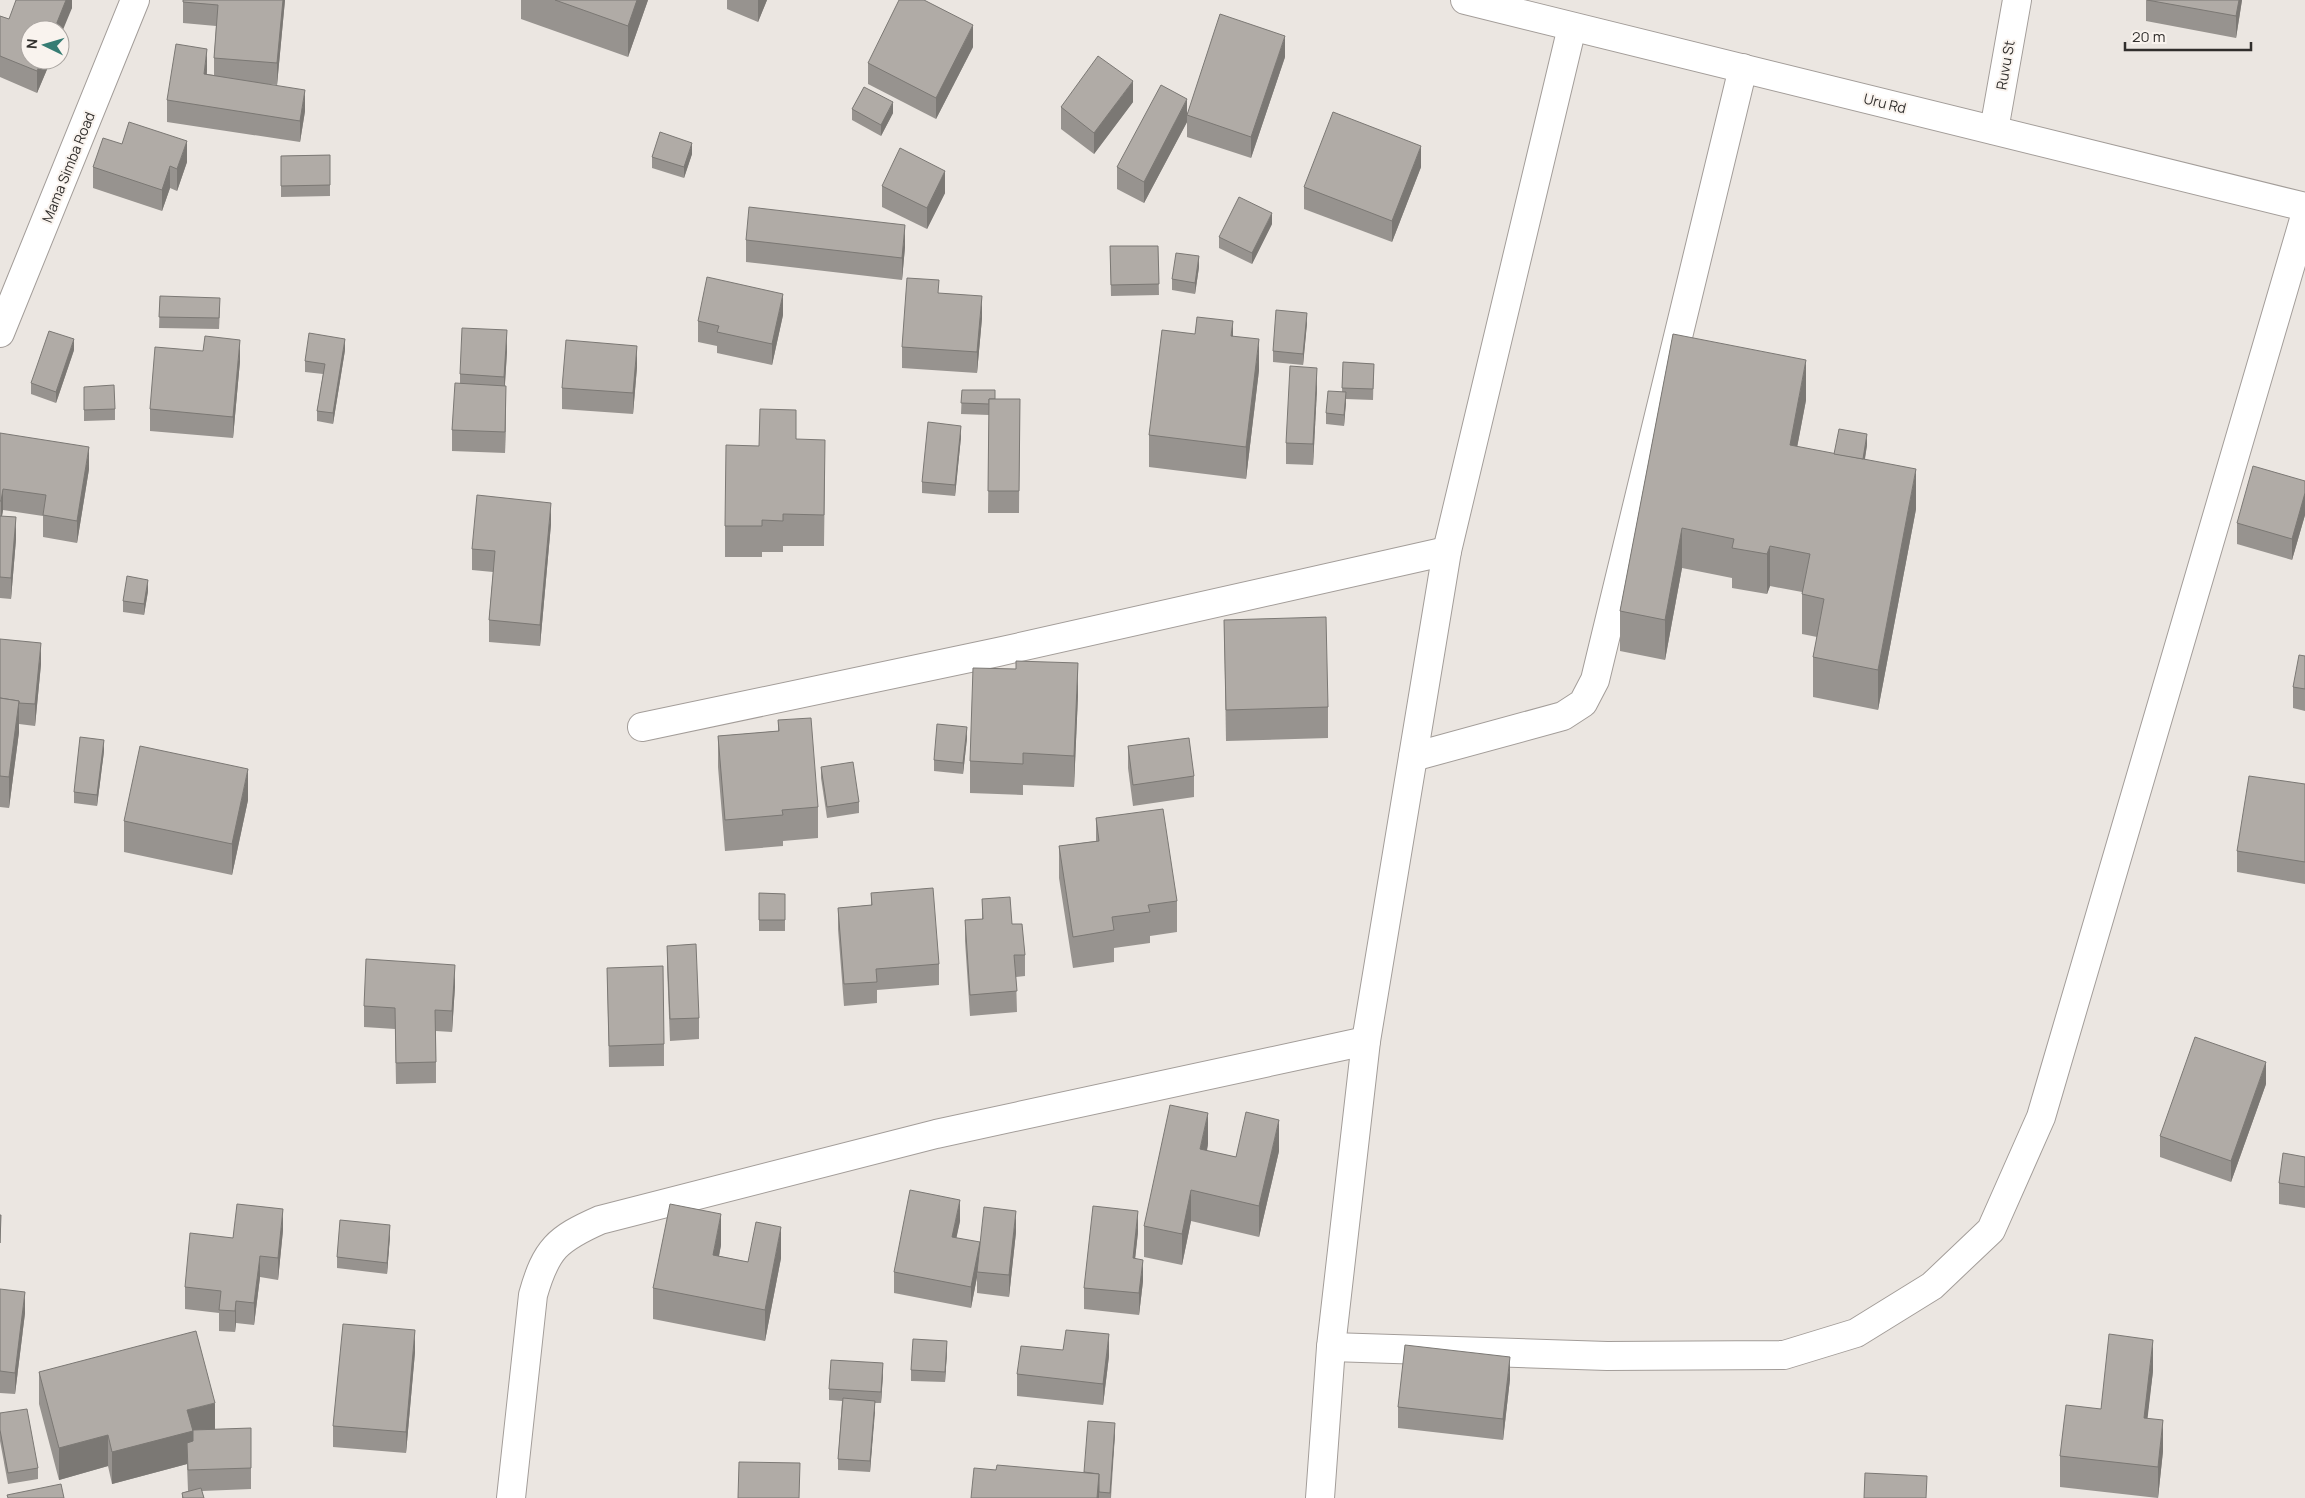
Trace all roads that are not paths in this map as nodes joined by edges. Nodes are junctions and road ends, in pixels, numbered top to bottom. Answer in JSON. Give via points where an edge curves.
{"nodes":[{"id":1,"x":135,"y":0,"type":"edge"},
{"id":2,"x":1465,"y":0,"type":"edge"},
{"id":3,"x":2017,"y":0,"type":"edge"},
{"id":4,"x":1572,"y":27,"type":"junction"},
{"id":5,"x":1743,"y":68,"type":"junction"},
{"id":6,"x":1994,"y":130,"type":"junction"},
{"id":7,"x":2305,"y":207,"type":"edge"},
{"id":8,"x":2305,"y":216,"type":"edge"},
{"id":9,"x":0,"y":333,"type":"edge"},
{"id":10,"x":1447,"y":551,"type":"junction"},
{"id":11,"x":642,"y":727,"type":"dead end"},
{"id":12,"x":1413,"y":757,"type":"junction"},
{"id":13,"x":1366,"y":1041,"type":"junction"},
{"id":14,"x":1331,"y":1347,"type":"junction"},
{"id":15,"x":511,"y":1498,"type":"edge"},
{"id":16,"x":1320,"y":1498,"type":"edge"}],
"edges":[{"from":1,"to":9,"type":"street","name":"Mama Simba Road"},
{"from":2,"to":4,"type":"street","name":"Uru Rd"},
{"from":3,"to":6,"type":"street","name":"Ruvu St"},
{"from":4,"to":5,"type":"street","name":"Uru Rd"},
{"from":4,"to":10,"type":"street"},
{"from":5,"to":6,"type":"street","name":"Uru Rd"},
{"from":5,"to":12,"type":"street","via":[[1594,680],[1584,703],[1563,716]]},
{"from":6,"to":7,"type":"street","name":"Uru Rd"},
{"from":8,"to":14,"type":"street","via":[[2041,1117],[1990,1230],[1932,1286],[1856,1333],[1784,1355],[1607,1356]]},
{"from":10,"to":11,"type":"street","via":[[988,654]]},
{"from":10,"to":12,"type":"street"},
{"from":12,"to":13,"type":"street"},
{"from":13,"to":14,"type":"street"},
{"from":13,"to":15,"type":"street","via":[[936,1134],[600,1220],[572,1232],[552,1248],[540,1270],[533,1295]]},
{"from":14,"to":16,"type":"street"}]}
